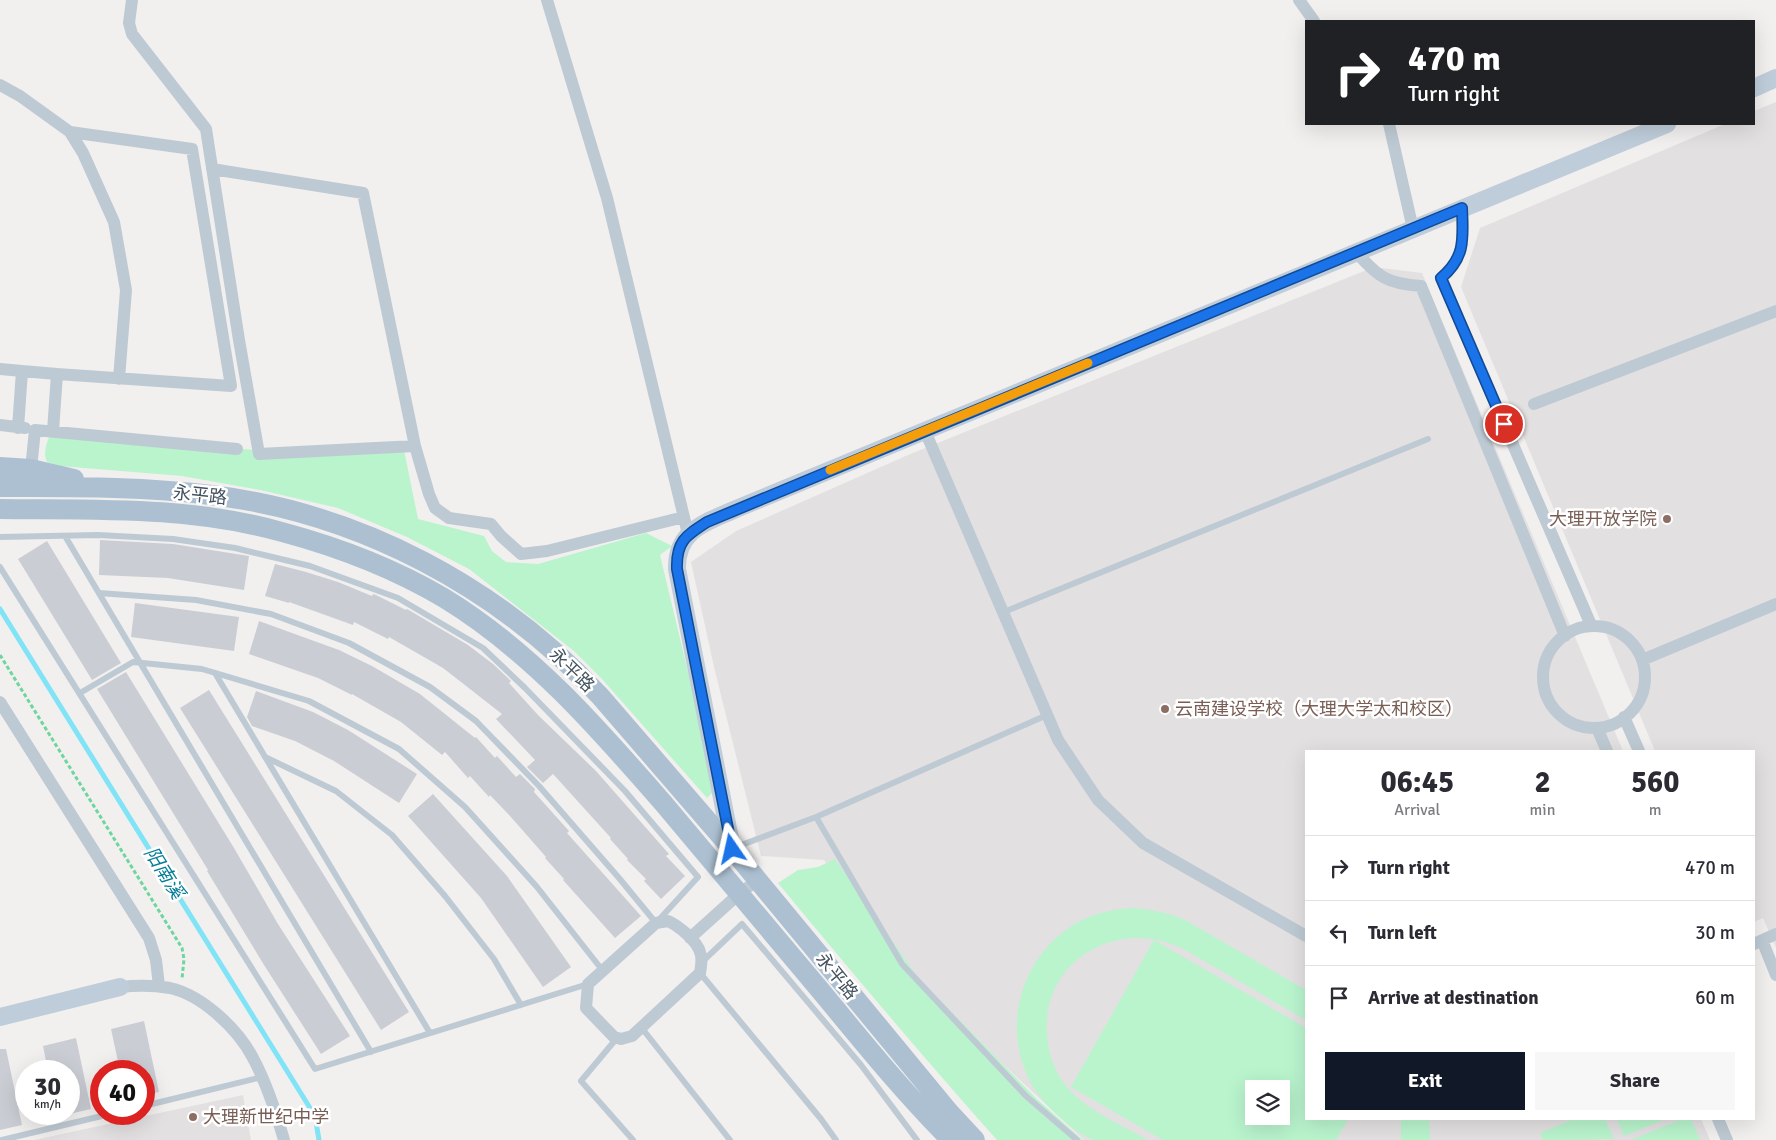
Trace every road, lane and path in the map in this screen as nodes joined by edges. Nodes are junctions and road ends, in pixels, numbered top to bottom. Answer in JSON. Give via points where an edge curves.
{"nodes":[{"id":1,"x":132,"y":0,"type":"edge"},
{"id":2,"x":547,"y":0,"type":"edge"},
{"id":3,"x":1299,"y":0,"type":"edge"},
{"id":4,"x":1313,"y":20,"type":"edge"},
{"id":5,"x":1776,"y":78,"type":"edge"},
{"id":6,"x":0,"y":85,"type":"edge"},
{"id":7,"x":1755,"y":88,"type":"edge"},
{"id":8,"x":1389,"y":125,"type":"edge"},
{"id":9,"x":1665,"y":125,"type":"edge"},
{"id":10,"x":70,"y":132,"type":"junction"},
{"id":11,"x":212,"y":170,"type":"junction"},
{"id":12,"x":1462,"y":208,"type":"junction"},
{"id":13,"x":1412,"y":230,"type":"junction"},
{"id":14,"x":1357,"y":253,"type":"junction"},
{"id":15,"x":1776,"y":311,"type":"edge"},
{"id":16,"x":1,"y":368,"type":"edge"},
{"id":17,"x":22,"y":371,"type":"junction"},
{"id":18,"x":57,"y":374,"type":"junction"},
{"id":19,"x":119,"y":379,"type":"junction"},
{"id":20,"x":1534,"y":404,"type":"dead end"},
{"id":21,"x":0,"y":426,"type":"edge"},
{"id":22,"x":18,"y":428,"type":"junction"},
{"id":23,"x":35,"y":430,"type":"junction"},
{"id":24,"x":53,"y":431,"type":"junction"},
{"id":25,"x":925,"y":431,"type":"junction"},
{"id":26,"x":1428,"y":439,"type":"dead end"},
{"id":27,"x":415,"y":446,"type":"junction"},
{"id":28,"x":237,"y":449,"type":"dead end"},
{"id":29,"x":0,"y":467,"type":"edge"},
{"id":30,"x":31,"y":469,"type":"junction"},
{"id":31,"x":0,"y":486,"type":"edge"},
{"id":32,"x":103,"y":488,"type":"junction"},
{"id":33,"x":0,"y":509,"type":"edge"},
{"id":34,"x":684,"y":516,"type":"junction"},
{"id":35,"x":688,"y":534,"type":"junction"},
{"id":36,"x":65,"y":536,"type":"junction"},
{"id":37,"x":0,"y":537,"type":"edge"},
{"id":38,"x":0,"y":567,"type":"edge"},
{"id":39,"x":99,"y":593,"type":"junction"},
{"id":40,"x":1776,"y":604,"type":"edge"},
{"id":41,"x":1004,"y":612,"type":"junction"},
{"id":42,"x":1591,"y":625,"type":"junction"},
{"id":43,"x":1565,"y":636,"type":"junction"},
{"id":44,"x":0,"y":655,"type":"edge"},
{"id":45,"x":1642,"y":660,"type":"junction"},
{"id":46,"x":140,"y":663,"type":"junction"},
{"id":47,"x":215,"y":673,"type":"junction"},
{"id":48,"x":80,"y":693,"type":"junction"},
{"id":49,"x":0,"y":702,"type":"edge"},
{"id":50,"x":1047,"y":715,"type":"junction"},
{"id":51,"x":1624,"y":717,"type":"junction"},
{"id":52,"x":1597,"y":728,"type":"junction"},
{"id":53,"x":1607,"y":750,"type":"edge"},
{"id":54,"x":1639,"y":750,"type":"edge"},
{"id":55,"x":265,"y":757,"type":"junction"},
{"id":56,"x":816,"y":817,"type":"junction"},
{"id":57,"x":732,"y":849,"type":"junction"},
{"id":58,"x":758,"y":880,"type":"junction"},
{"id":59,"x":740,"y":893,"type":"junction"},
{"id":60,"x":656,"y":923,"type":"junction"},
{"id":61,"x":1776,"y":934,"type":"edge"},
{"id":62,"x":1305,"y":935,"type":"edge"},
{"id":63,"x":690,"y":938,"type":"junction"},
{"id":64,"x":1758,"y":942,"type":"edge"},
{"id":65,"x":701,"y":968,"type":"junction"},
{"id":66,"x":603,"y":971,"type":"junction"},
{"id":67,"x":1776,"y":974,"type":"edge"},
{"id":68,"x":588,"y":984,"type":"junction"},
{"id":69,"x":159,"y":986,"type":"junction"},
{"id":70,"x":120,"y":987,"type":"joint"},
{"id":71,"x":182,"y":992,"type":"junction"},
{"id":72,"x":520,"y":1005,"type":"junction"},
{"id":73,"x":0,"y":1017,"type":"edge"},
{"id":74,"x":642,"y":1027,"type":"junction"},
{"id":75,"x":430,"y":1033,"type":"junction"},
{"id":76,"x":617,"y":1038,"type":"junction"},
{"id":77,"x":370,"y":1052,"type":"junction"},
{"id":78,"x":262,"y":1077,"type":"junction"},
{"id":79,"x":155,"y":1103,"type":"edge"},
{"id":80,"x":915,"y":1104,"type":"junction"},
{"id":81,"x":90,"y":1119,"type":"edge"},
{"id":82,"x":1718,"y":1120,"type":"edge"},
{"id":83,"x":2,"y":1140,"type":"edge"},
{"id":84,"x":284,"y":1140,"type":"edge"},
{"id":85,"x":633,"y":1140,"type":"edge"},
{"id":86,"x":730,"y":1140,"type":"edge"},
{"id":87,"x":836,"y":1140,"type":"edge"},
{"id":88,"x":917,"y":1140,"type":"edge"},
{"id":89,"x":940,"y":1140,"type":"edge"},
{"id":90,"x":951,"y":1140,"type":"edge"},
{"id":91,"x":975,"y":1140,"type":"edge"},
{"id":92,"x":1077,"y":1140,"type":"edge"},
{"id":93,"x":1727,"y":1140,"type":"edge"}],
"edges":[{"from":1,"to":11,"type":"street","via":[[132,34],[206,129]]},
{"from":2,"to":34,"type":"street","via":[[607,198]]},
{"from":3,"to":4,"type":"street"},
{"from":5,"to":7,"type":"street"},
{"from":6,"to":10,"type":"street"},
{"from":8,"to":13,"type":"street"},
{"from":9,"to":12,"type":"street"},
{"from":10,"to":19,"type":"street","via":[[114,222],[126,290]]},
{"from":10,"to":19,"type":"street","via":[[192,149],[231,386]]},
{"from":11,"to":27,"type":"street","via":[[363,193]]},
{"from":11,"to":27,"type":"street","via":[[259,454]]},
{"from":12,"to":13,"type":"street"},
{"from":12,"to":42,"type":"street","via":[[1463,234],[1459,256],[1441,278]]},
{"from":13,"to":14,"type":"street"},
{"from":14,"to":25,"type":"street"},
{"from":14,"to":43,"type":"street","via":[[1373,272],[1382,277],[1421,286]]},
{"from":15,"to":20,"type":"street"},
{"from":16,"to":17,"type":"street"},
{"from":17,"to":18,"type":"street"},
{"from":17,"to":22,"type":"street"},
{"from":18,"to":19,"type":"street"},
{"from":18,"to":24,"type":"street"},
{"from":21,"to":22,"type":"street"},
{"from":22,"to":23,"type":"street"},
{"from":23,"to":24,"type":"street"},
{"from":23,"to":30,"type":"street"},
{"from":24,"to":28,"type":"street"},
{"from":25,"to":35,"type":"street","via":[[736,509]]},
{"from":25,"to":41,"type":"street"},
{"from":26,"to":41,"type":"lane"},
{"from":27,"to":34,"type":"street","via":[[435,508],[449,518],[491,524],[520,554],[546,551]]},
{"from":29,"to":30,"type":"main road"},
{"from":30,"to":32,"type":"main road"},
{"from":31,"to":32,"type":"main road","name":"永平路"},
{"from":32,"to":57,"type":"main road","name":"永平路","via":[[211,495],[286,510],[384,542],[469,587],[502,609],[577,672]]},
{"from":33,"to":59,"type":"main road","name":"永平路","via":[[158,512],[230,521],[281,532],[357,557],[444,598],[533,664],[589,718]]},
{"from":34,"to":35,"type":"street"},
{"from":35,"to":57,"type":"street","via":[[681,543],[677,569]]},
{"from":36,"to":37,"type":"lane"},
{"from":36,"to":39,"type":"lane"},
{"from":36,"to":60,"type":"lane","via":[[173,539],[235,548],[310,566],[398,598],[483,648],[625,791],[698,877]]},
{"from":38,"to":48,"type":"lane"},
{"from":39,"to":46,"type":"lane"},
{"from":39,"to":60,"type":"lane","via":[[196,600],[271,614],[349,643],[430,687],[476,721],[539,786]]},
{"from":40,"to":45,"type":"street"},
{"from":41,"to":50,"type":"street"},
{"from":42,"to":43,"type":"street"},
{"from":42,"to":45,"type":"street","via":[[1612,628],[1629,639]]},
{"from":43,"to":52,"type":"street","via":[[1555,644],[1545,663],[1543,682],[1549,701],[1561,716],[1578,725]]},
{"from":44,"to":71,"type":"path","via":[[182,948]]},
{"from":45,"to":51,"type":"street","via":[[1645,674],[1642,694],[1632,711]]},
{"from":46,"to":47,"type":"lane"},
{"from":46,"to":48,"type":"lane","via":[[133,662]]},
{"from":46,"to":77,"type":"lane"},
{"from":47,"to":55,"type":"lane"},
{"from":47,"to":66,"type":"lane","via":[[309,701],[399,749],[465,807],[537,887]]},
{"from":48,"to":77,"type":"lane","via":[[315,1069]]},
{"from":49,"to":69,"type":"street","via":[[149,938]]},
{"from":50,"to":56,"type":"lane"},
{"from":50,"to":62,"type":"street","via":[[1058,740],[1098,800],[1144,843]]},
{"from":51,"to":52,"type":"street","via":[[1616,723]]},
{"from":51,"to":54,"type":"street"},
{"from":52,"to":53,"type":"street"},
{"from":55,"to":72,"type":"lane","via":[[336,791],[392,836],[494,959]]},
{"from":55,"to":75,"type":"lane"},
{"from":56,"to":57,"type":"lane"},
{"from":56,"to":92,"type":"lane","via":[[902,964],[1026,1096]]},
{"from":57,"to":58,"type":"main road","name":"永平路"},
{"from":58,"to":59,"type":"street"},
{"from":58,"to":91,"type":"main road","name":"永平路"},
{"from":59,"to":63,"type":"street"},
{"from":59,"to":80,"type":"main road","name":"永平路"},
{"from":60,"to":63,"type":"street","via":[[668,921],[678,925]]},
{"from":60,"to":66,"type":"street"},
{"from":61,"to":64,"type":"street"},
{"from":63,"to":65,"type":"street","via":[[700,950]]},
{"from":64,"to":67,"type":"street"},
{"from":65,"to":74,"type":"street"},
{"from":65,"to":87,"type":"lane"},
{"from":65,"to":88,"type":"lane","via":[[742,924],[861,1065]]},
{"from":66,"to":68,"type":"street"},
{"from":68,"to":72,"type":"lane"},
{"from":68,"to":76,"type":"street","via":[[586,1008]]},
{"from":69,"to":70,"type":"street"},
{"from":69,"to":71,"type":"street"},
{"from":70,"to":73,"type":"street"},
{"from":71,"to":78,"type":"street","via":[[207,1005],[222,1019],[252,1056]]},
{"from":72,"to":75,"type":"lane"},
{"from":74,"to":76,"type":"street","via":[[632,1036]]},
{"from":74,"to":86,"type":"lane"},
{"from":75,"to":77,"type":"lane"},
{"from":76,"to":85,"type":"lane","via":[[581,1081]]},
{"from":78,"to":79,"type":"lane"},
{"from":78,"to":84,"type":"street"},
{"from":80,"to":89,"type":"main road"},
{"from":80,"to":90,"type":"main road","name":"永平路"},
{"from":81,"to":83,"type":"lane"},
{"from":82,"to":93,"type":"street"}]}
